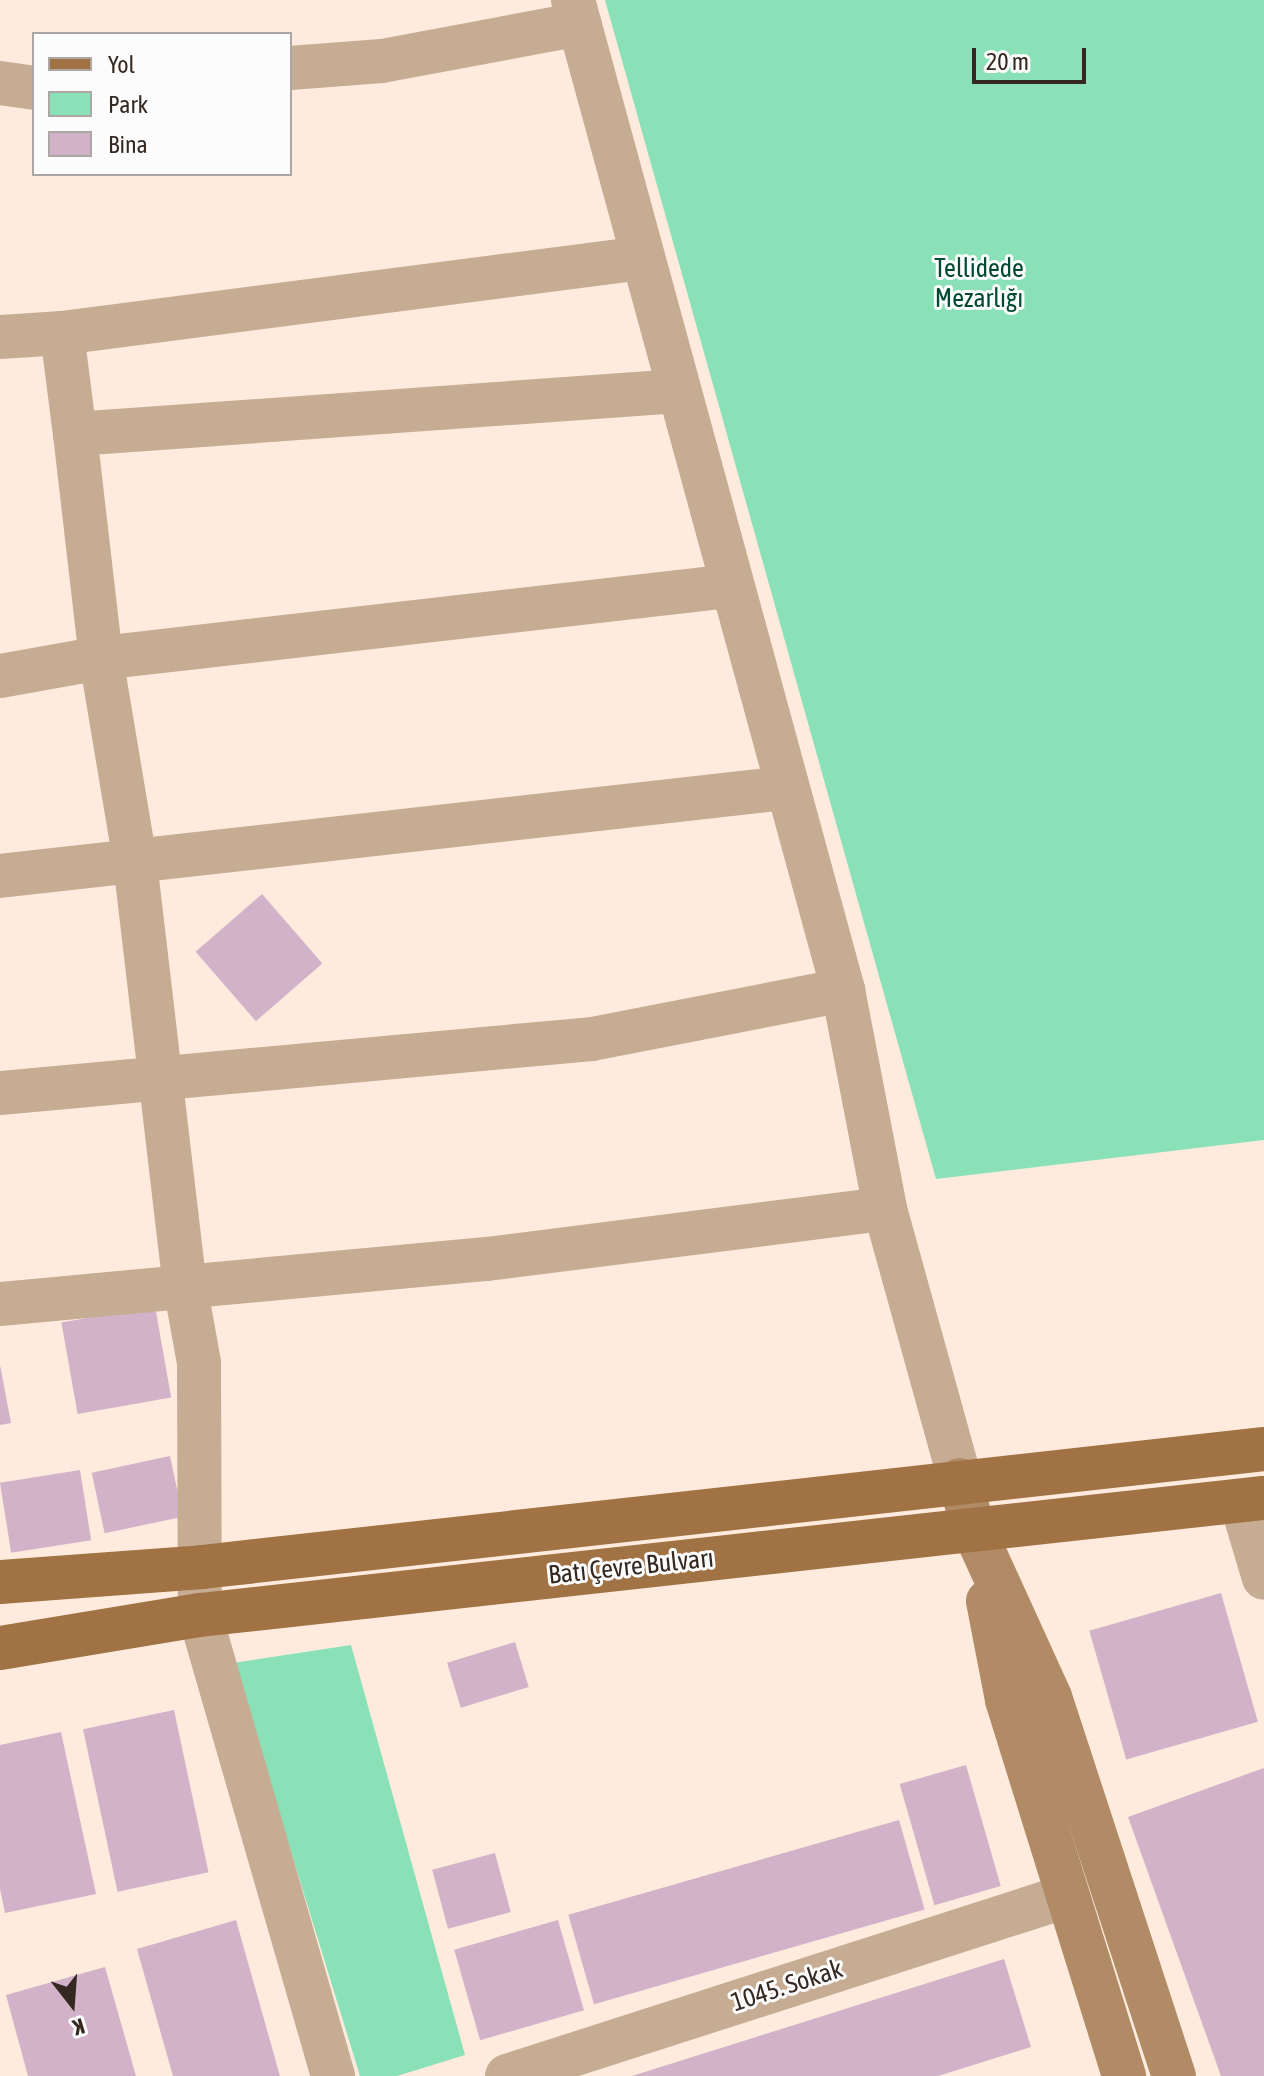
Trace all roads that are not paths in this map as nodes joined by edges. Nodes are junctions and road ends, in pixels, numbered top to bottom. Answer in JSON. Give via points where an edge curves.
{"nodes":[{"id":1,"x":576,"y":12,"type":"edge"},
{"id":2,"x":292,"y":68,"type":"edge"},
{"id":3,"x":0,"y":83,"type":"edge"},
{"id":4,"x":32,"y":88,"type":"edge"},
{"id":5,"x":642,"y":258,"type":"junction"},
{"id":6,"x":62,"y":333,"type":"junction"},
{"id":7,"x":0,"y":337,"type":"edge"},
{"id":8,"x":678,"y":391,"type":"junction"},
{"id":9,"x":75,"y":434,"type":"junction"},
{"id":10,"x":730,"y":586,"type":"junction"},
{"id":11,"x":101,"y":658,"type":"junction"},
{"id":12,"x":0,"y":676,"type":"edge"},
{"id":13,"x":786,"y":788,"type":"junction"},
{"id":14,"x":135,"y":862,"type":"junction"},
{"id":15,"x":0,"y":876,"type":"edge"},
{"id":16,"x":843,"y":990,"type":"junction"},
{"id":17,"x":161,"y":1081,"type":"junction"},
{"id":18,"x":0,"y":1093,"type":"edge"},
{"id":19,"x":885,"y":1209,"type":"junction"},
{"id":20,"x":185,"y":1285,"type":"junction"},
{"id":21,"x":0,"y":1304,"type":"edge"},
{"id":22,"x":1264,"y":1449,"type":"edge"},
{"id":23,"x":960,"y":1480,"type":"junction"},
{"id":24,"x":1252,"y":1500,"type":"edge"},
{"id":25,"x":973,"y":1528,"type":"junction"},
{"id":26,"x":202,"y":1567,"type":"junction"},
{"id":27,"x":1264,"y":1578,"type":"edge"},
{"id":28,"x":0,"y":1582,"type":"edge"},
{"id":29,"x":200,"y":1615,"type":"junction"},
{"id":30,"x":0,"y":1648,"type":"edge"},
{"id":31,"x":1067,"y":1896,"type":"junction"},
{"id":32,"x":333,"y":2076,"type":"edge"},
{"id":33,"x":507,"y":2076,"type":"edge"},
{"id":34,"x":1124,"y":2076,"type":"edge"},
{"id":35,"x":1174,"y":2076,"type":"edge"}],
"edges":[{"from":1,"to":2,"type":"street","via":[[382,61]]},
{"from":1,"to":5,"type":"street"},
{"from":3,"to":4,"type":"street"},
{"from":5,"to":6,"type":"street"},
{"from":5,"to":8,"type":"street"},
{"from":6,"to":7,"type":"street"},
{"from":6,"to":9,"type":"street"},
{"from":8,"to":9,"type":"street"},
{"from":8,"to":10,"type":"street"},
{"from":9,"to":11,"type":"street"},
{"from":10,"to":11,"type":"street"},
{"from":10,"to":13,"type":"street"},
{"from":11,"to":12,"type":"street"},
{"from":11,"to":14,"type":"street"},
{"from":13,"to":14,"type":"street"},
{"from":13,"to":16,"type":"street"},
{"from":14,"to":15,"type":"street"},
{"from":14,"to":17,"type":"street"},
{"from":16,"to":17,"type":"street","via":[[592,1039]]},
{"from":16,"to":19,"type":"street"},
{"from":17,"to":18,"type":"street"},
{"from":17,"to":20,"type":"street"},
{"from":19,"to":20,"type":"street","via":[[487,1259]]},
{"from":19,"to":23,"type":"street"},
{"from":20,"to":21,"type":"street"},
{"from":20,"to":26,"type":"street","via":[[199,1363]]},
{"from":22,"to":23,"type":"main road","name":"Batı Çevre Bulvarı"},
{"from":23,"to":25,"type":"street"},
{"from":23,"to":26,"type":"main road","name":"Batı Çevre Bulvarı"},
{"from":24,"to":25,"type":"main road","name":"Batı Çevre Bulvarı"},
{"from":24,"to":27,"type":"street"},
{"from":25,"to":29,"type":"main road","name":"Batı Çevre Bulvarı"},
{"from":25,"to":31,"type":"street","via":[[1007,1700]]},
{"from":25,"to":35,"type":"street","via":[[1050,1697]]},
{"from":26,"to":28,"type":"main road","name":"Batı Çevre Bulvarı"},
{"from":26,"to":29,"type":"street"},
{"from":29,"to":30,"type":"main road","name":"Batı Çevre Bulvarı"},
{"from":29,"to":32,"type":"street"},
{"from":31,"to":33,"type":"street","name":"1045. Sokak"},
{"from":31,"to":34,"type":"street"}]}
